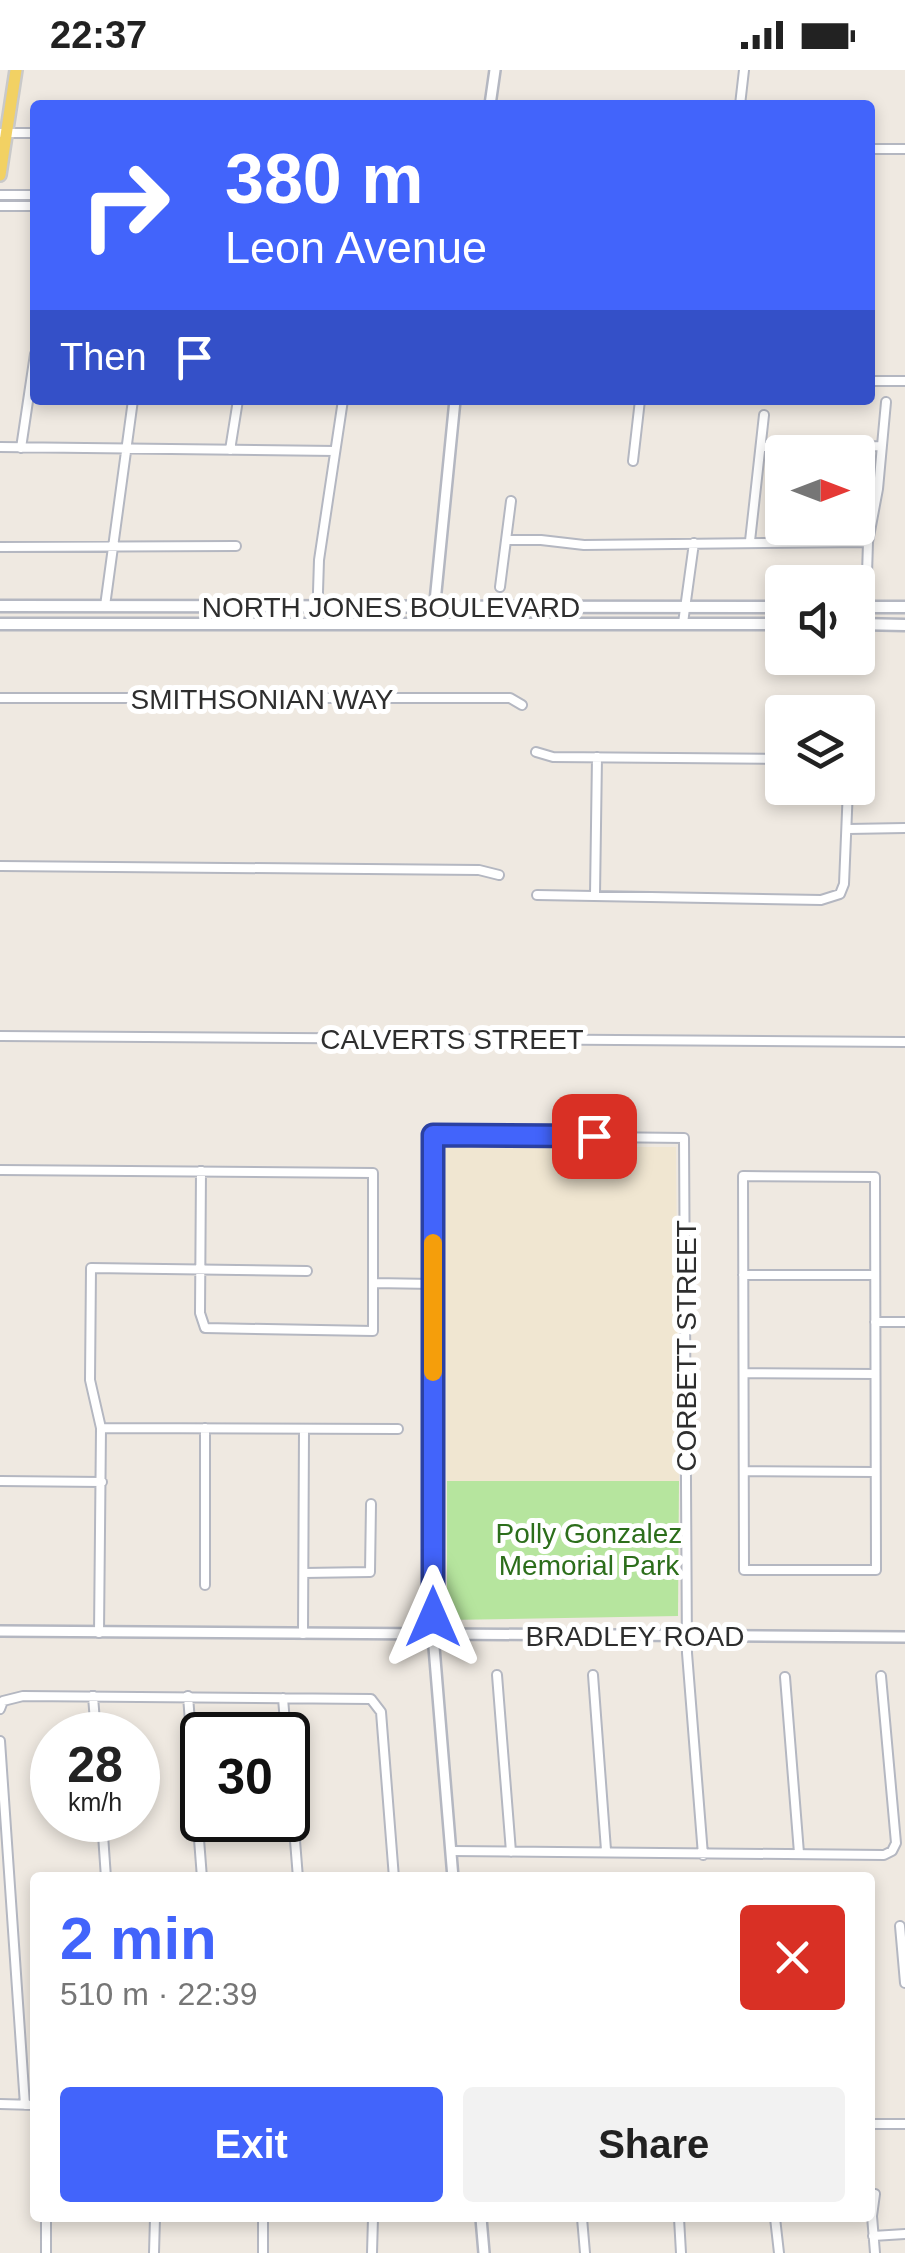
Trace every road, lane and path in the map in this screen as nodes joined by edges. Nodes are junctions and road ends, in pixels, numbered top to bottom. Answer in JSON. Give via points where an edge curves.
{"nodes":[{"id":1,"x":16,"y":70,"type":"edge"},
{"id":2,"x":494,"y":70,"type":"edge"},
{"id":3,"x":744,"y":70,"type":"edge"},
{"id":4,"x":491,"y":100,"type":"edge"},
{"id":5,"x":741,"y":100,"type":"edge"},
{"id":6,"x":3,"y":132,"type":"edge"},
{"id":7,"x":30,"y":133,"type":"edge"},
{"id":8,"x":875,"y":149,"type":"edge"},
{"id":9,"x":905,"y":150,"type":"edge"},
{"id":10,"x":0,"y":176,"type":"edge"},
{"id":11,"x":0,"y":195,"type":"edge"},
{"id":12,"x":30,"y":195,"type":"edge"},
{"id":13,"x":0,"y":206,"type":"edge"},
{"id":14,"x":30,"y":206,"type":"edge"},
{"id":15,"x":875,"y":381,"type":"edge"},
{"id":16,"x":905,"y":381,"type":"edge"},
{"id":17,"x":30,"y":388,"type":"edge"},
{"id":18,"x":886,"y":402,"type":"dead end"},
{"id":19,"x":132,"y":405,"type":"edge"},
{"id":20,"x":237,"y":405,"type":"edge"},
{"id":21,"x":342,"y":405,"type":"edge"},
{"id":22,"x":454,"y":405,"type":"edge"},
{"id":23,"x":639,"y":405,"type":"edge"},
{"id":24,"x":764,"y":415,"type":"dead end"},
{"id":25,"x":761,"y":446,"type":"junction"},
{"id":26,"x":881,"y":446,"type":"junction"},
{"id":27,"x":0,"y":448,"type":"edge"},
{"id":28,"x":21,"y":448,"type":"junction"},
{"id":29,"x":126,"y":449,"type":"junction"},
{"id":30,"x":230,"y":450,"type":"junction"},
{"id":31,"x":335,"y":451,"type":"junction"},
{"id":32,"x":633,"y":461,"type":"dead end"},
{"id":33,"x":511,"y":501,"type":"dead end"},
{"id":34,"x":875,"y":505,"type":"edge"},
{"id":35,"x":506,"y":540,"type":"junction"},
{"id":36,"x":750,"y":541,"type":"junction"},
{"id":37,"x":765,"y":541,"type":"edge"},
{"id":38,"x":694,"y":543,"type":"junction"},
{"id":39,"x":112,"y":544,"type":"junction"},
{"id":40,"x":236,"y":546,"type":"dead end"},
{"id":41,"x":0,"y":547,"type":"edge"},
{"id":42,"x":500,"y":587,"type":"dead end"},
{"id":43,"x":0,"y":606,"type":"edge"},
{"id":44,"x":104,"y":606,"type":"junction"},
{"id":45,"x":317,"y":606,"type":"junction"},
{"id":46,"x":434,"y":607,"type":"junction"},
{"id":47,"x":875,"y":607,"type":"edge"},
{"id":48,"x":905,"y":607,"type":"edge"},
{"id":49,"x":685,"y":608,"type":"junction"},
{"id":50,"x":765,"y":608,"type":"edge"},
{"id":51,"x":317,"y":622,"type":"junction"},
{"id":52,"x":433,"y":622,"type":"junction"},
{"id":53,"x":683,"y":623,"type":"junction"},
{"id":54,"x":0,"y":624,"type":"edge"},
{"id":55,"x":765,"y":624,"type":"edge"},
{"id":56,"x":875,"y":624,"type":"edge"},
{"id":57,"x":905,"y":624,"type":"edge"},
{"id":58,"x":0,"y":698,"type":"edge"},
{"id":59,"x":522,"y":705,"type":"dead end"},
{"id":60,"x":536,"y":752,"type":"dead end"},
{"id":61,"x":598,"y":757,"type":"junction"},
{"id":62,"x":765,"y":758,"type":"edge"},
{"id":63,"x":848,"y":805,"type":"edge"},
{"id":64,"x":905,"y":828,"type":"edge"},
{"id":65,"x":848,"y":829,"type":"junction"},
{"id":66,"x":0,"y":866,"type":"edge"},
{"id":67,"x":499,"y":874,"type":"dead end"},
{"id":68,"x":537,"y":895,"type":"dead end"},
{"id":69,"x":595,"y":895,"type":"junction"},
{"id":70,"x":0,"y":1036,"type":"edge"},
{"id":71,"x":905,"y":1042,"type":"edge"},
{"id":72,"x":0,"y":1170,"type":"edge"},
{"id":73,"x":201,"y":1171,"type":"junction"},
{"id":74,"x":200,"y":1268,"type":"junction"},
{"id":75,"x":306,"y":1271,"type":"dead end"},
{"id":76,"x":744,"y":1275,"type":"junction"},
{"id":77,"x":875,"y":1275,"type":"junction"},
{"id":78,"x":374,"y":1283,"type":"junction"},
{"id":79,"x":433,"y":1284,"type":"junction"},
{"id":80,"x":875,"y":1322,"type":"junction"},
{"id":81,"x":905,"y":1322,"type":"edge"},
{"id":82,"x":744,"y":1373,"type":"junction"},
{"id":83,"x":875,"y":1374,"type":"junction"},
{"id":84,"x":101,"y":1428,"type":"junction"},
{"id":85,"x":205,"y":1428,"type":"junction"},
{"id":86,"x":304,"y":1429,"type":"junction"},
{"id":87,"x":398,"y":1429,"type":"dead end"},
{"id":88,"x":744,"y":1472,"type":"junction"},
{"id":89,"x":876,"y":1472,"type":"junction"},
{"id":90,"x":0,"y":1481,"type":"edge"},
{"id":91,"x":102,"y":1482,"type":"junction"},
{"id":92,"x":371,"y":1504,"type":"dead end"},
{"id":93,"x":304,"y":1573,"type":"junction"},
{"id":94,"x":205,"y":1585,"type":"dead end"},
{"id":95,"x":2,"y":1633,"type":"edge"},
{"id":96,"x":100,"y":1633,"type":"junction"},
{"id":97,"x":303,"y":1634,"type":"junction"},
{"id":98,"x":434,"y":1634,"type":"junction"},
{"id":99,"x":688,"y":1636,"type":"junction"},
{"id":100,"x":905,"y":1637,"type":"edge"},
{"id":101,"x":496,"y":1675,"type":"dead end"},
{"id":102,"x":594,"y":1675,"type":"dead end"},
{"id":103,"x":785,"y":1676,"type":"dead end"},
{"id":104,"x":881,"y":1676,"type":"dead end"},
{"id":105,"x":93,"y":1696,"type":"junction"},
{"id":106,"x":188,"y":1696,"type":"junction"},
{"id":107,"x":283,"y":1698,"type":"junction"},
{"id":108,"x":2,"y":1705,"type":"edge"},
{"id":109,"x":94,"y":1712,"type":"edge"},
{"id":110,"x":284,"y":1712,"type":"edge"},
{"id":111,"x":0,"y":1741,"type":"edge"},
{"id":112,"x":104,"y":1842,"type":"edge"},
{"id":113,"x":295,"y":1842,"type":"edge"},
{"id":114,"x":606,"y":1850,"type":"junction"},
{"id":115,"x":4,"y":1851,"type":"edge"},
{"id":116,"x":451,"y":1851,"type":"junction"},
{"id":117,"x":511,"y":1852,"type":"junction"},
{"id":118,"x":800,"y":1853,"type":"junction"},
{"id":119,"x":703,"y":1855,"type":"junction"},
{"id":120,"x":106,"y":1872,"type":"edge"},
{"id":121,"x":202,"y":1872,"type":"edge"},
{"id":122,"x":298,"y":1872,"type":"edge"},
{"id":123,"x":394,"y":1872,"type":"edge"},
{"id":124,"x":453,"y":1872,"type":"edge"},
{"id":125,"x":900,"y":1926,"type":"dead end"},
{"id":126,"x":905,"y":1983,"type":"edge"},
{"id":127,"x":0,"y":2104,"type":"edge"},
{"id":128,"x":30,"y":2105,"type":"edge"},
{"id":129,"x":875,"y":2124,"type":"edge"},
{"id":130,"x":905,"y":2124,"type":"edge"},
{"id":131,"x":46,"y":2222,"type":"edge"},
{"id":132,"x":154,"y":2222,"type":"edge"},
{"id":133,"x":264,"y":2222,"type":"edge"},
{"id":134,"x":372,"y":2222,"type":"edge"},
{"id":135,"x":481,"y":2222,"type":"edge"},
{"id":136,"x":582,"y":2222,"type":"edge"},
{"id":137,"x":678,"y":2222,"type":"edge"},
{"id":138,"x":776,"y":2222,"type":"edge"},
{"id":139,"x":873,"y":2222,"type":"edge"},
{"id":140,"x":905,"y":2234,"type":"edge"},
{"id":141,"x":873,"y":2236,"type":"junction"},
{"id":142,"x":46,"y":2253,"type":"edge"},
{"id":143,"x":154,"y":2253,"type":"edge"},
{"id":144,"x":263,"y":2253,"type":"edge"},
{"id":145,"x":372,"y":2253,"type":"edge"},
{"id":146,"x":484,"y":2253,"type":"edge"},
{"id":147,"x":585,"y":2253,"type":"edge"},
{"id":148,"x":682,"y":2253,"type":"edge"},
{"id":149,"x":778,"y":2253,"type":"edge"},
{"id":150,"x":875,"y":2253,"type":"edge"}],
"edges":[{"from":1,"to":6,"type":"main road"},
{"from":2,"to":4,"type":"street"},
{"from":3,"to":5,"type":"street"},
{"from":6,"to":7,"type":"street"},
{"from":6,"to":10,"type":"main road"},
{"from":8,"to":9,"type":"street"},
{"from":11,"to":12,"type":"street"},
{"from":13,"to":14,"type":"street"},
{"from":15,"to":16,"type":"street"},
{"from":17,"to":28,"type":"street"},
{"from":18,"to":26,"type":"street"},
{"from":19,"to":29,"type":"street"},
{"from":20,"to":30,"type":"street"},
{"from":21,"to":31,"type":"street"},
{"from":22,"to":46,"type":"street"},
{"from":23,"to":32,"type":"street"},
{"from":24,"to":25,"type":"street"},
{"from":25,"to":26,"type":"street"},
{"from":25,"to":36,"type":"street"},
{"from":26,"to":34,"type":"street"},
{"from":27,"to":28,"type":"street"},
{"from":28,"to":29,"type":"street"},
{"from":29,"to":30,"type":"street"},
{"from":29,"to":39,"type":"street"},
{"from":30,"to":31,"type":"street"},
{"from":31,"to":45,"type":"street"},
{"from":33,"to":35,"type":"street"},
{"from":35,"to":38,"type":"street"},
{"from":35,"to":42,"type":"street"},
{"from":36,"to":37,"type":"street"},
{"from":36,"to":38,"type":"street"},
{"from":38,"to":49,"type":"street"},
{"from":39,"to":40,"type":"street"},
{"from":39,"to":41,"type":"street"},
{"from":39,"to":44,"type":"street"},
{"from":43,"to":44,"type":"main road","name":"NORTH JONES BOULEVARD"},
{"from":44,"to":45,"type":"main road","name":"NORTH JONES BOULEVARD"},
{"from":45,"to":46,"type":"main road","name":"NORTH JONES BOULEVARD"},
{"from":45,"to":51,"type":"street"},
{"from":46,"to":49,"type":"main road","name":"NORTH JONES BOULEVARD"},
{"from":46,"to":52,"type":"street"},
{"from":47,"to":48,"type":"main road"},
{"from":49,"to":50,"type":"main road","name":"NORTH JONES BOULEVARD"},
{"from":49,"to":53,"type":"street"},
{"from":51,"to":52,"type":"main road","name":"NORTH JONES BOULEVARD"},
{"from":51,"to":54,"type":"main road","name":"NORTH JONES BOULEVARD"},
{"from":52,"to":53,"type":"main road","name":"NORTH JONES BOULEVARD"},
{"from":53,"to":55,"type":"main road","name":"NORTH JONES BOULEVARD"},
{"from":56,"to":57,"type":"main road"},
{"from":58,"to":59,"type":"street","name":"SMITHSONIAN WAY","via":[[510,698]]},
{"from":60,"to":61,"type":"street"},
{"from":61,"to":62,"type":"street"},
{"from":61,"to":69,"type":"street"},
{"from":63,"to":65,"type":"street"},
{"from":64,"to":65,"type":"street"},
{"from":65,"to":69,"type":"street","via":[[844,884],[840,894],[821,900]]},
{"from":66,"to":67,"type":"street"},
{"from":68,"to":69,"type":"street"},
{"from":70,"to":71,"type":"street","name":"CALVERTS STREET"},
{"from":72,"to":73,"type":"street"},
{"from":73,"to":74,"type":"street"},
{"from":73,"to":78,"type":"street","via":[[373,1173]]},
{"from":74,"to":75,"type":"street"},
{"from":74,"to":78,"type":"street","via":[[205,1328],[373,1330]]},
{"from":74,"to":84,"type":"street","via":[[91,1268],[90,1380]]},
{"from":76,"to":77,"type":"street"},
{"from":76,"to":77,"type":"street","via":[[743,1176],[875,1177]]},
{"from":76,"to":82,"type":"street"},
{"from":77,"to":80,"type":"street"},
{"from":78,"to":79,"type":"street"},
{"from":79,"to":98,"type":"street"},
{"from":79,"to":99,"type":"street","name":"CORBETT STREET","via":[[433,1135],[684,1138]]},
{"from":80,"to":81,"type":"street"},
{"from":80,"to":83,"type":"street"},
{"from":82,"to":83,"type":"street"},
{"from":82,"to":88,"type":"street"},
{"from":83,"to":89,"type":"street"},
{"from":84,"to":85,"type":"street"},
{"from":84,"to":91,"type":"street"},
{"from":85,"to":86,"type":"street"},
{"from":85,"to":94,"type":"street"},
{"from":86,"to":87,"type":"street"},
{"from":86,"to":93,"type":"street"},
{"from":88,"to":89,"type":"street"},
{"from":88,"to":89,"type":"street","via":[[744,1570],[876,1570]]},
{"from":90,"to":91,"type":"street"},
{"from":91,"to":96,"type":"street"},
{"from":92,"to":93,"type":"street","via":[[370,1572]]},
{"from":93,"to":97,"type":"street"},
{"from":95,"to":96,"type":"street","name":"BRADLEY ROAD"},
{"from":96,"to":97,"type":"street","name":"BRADLEY ROAD"},
{"from":97,"to":98,"type":"street","name":"BRADLEY ROAD"},
{"from":98,"to":99,"type":"street","name":"BRADLEY ROAD"},
{"from":98,"to":116,"type":"street"},
{"from":99,"to":100,"type":"street","name":"BRADLEY ROAD"},
{"from":99,"to":119,"type":"street","name":"CORBETT STREET"},
{"from":101,"to":117,"type":"street"},
{"from":102,"to":114,"type":"street"},
{"from":103,"to":118,"type":"street"},
{"from":104,"to":118,"type":"street","via":[[892,1851],[873,1857]]},
{"from":105,"to":106,"type":"street"},
{"from":105,"to":108,"type":"street","via":[[13,1697]]},
{"from":105,"to":109,"type":"street"},
{"from":106,"to":107,"type":"street"},
{"from":106,"to":121,"type":"street"},
{"from":107,"to":110,"type":"street"},
{"from":107,"to":123,"type":"street","via":[[377,1703]]},
{"from":111,"to":115,"type":"street"},
{"from":112,"to":120,"type":"street"},
{"from":113,"to":122,"type":"street"},
{"from":114,"to":117,"type":"street"},
{"from":114,"to":119,"type":"street"},
{"from":115,"to":128,"type":"street"},
{"from":116,"to":117,"type":"street"},
{"from":116,"to":124,"type":"street"},
{"from":118,"to":119,"type":"street"},
{"from":125,"to":126,"type":"street"},
{"from":127,"to":128,"type":"street"},
{"from":129,"to":130,"type":"street"},
{"from":131,"to":142,"type":"street"},
{"from":132,"to":143,"type":"street"},
{"from":133,"to":144,"type":"street"},
{"from":134,"to":145,"type":"street"},
{"from":135,"to":146,"type":"street"},
{"from":136,"to":147,"type":"street"},
{"from":137,"to":148,"type":"street"},
{"from":138,"to":149,"type":"street"},
{"from":139,"to":141,"type":"street"},
{"from":140,"to":141,"type":"street"},
{"from":141,"to":150,"type":"street"}]}
